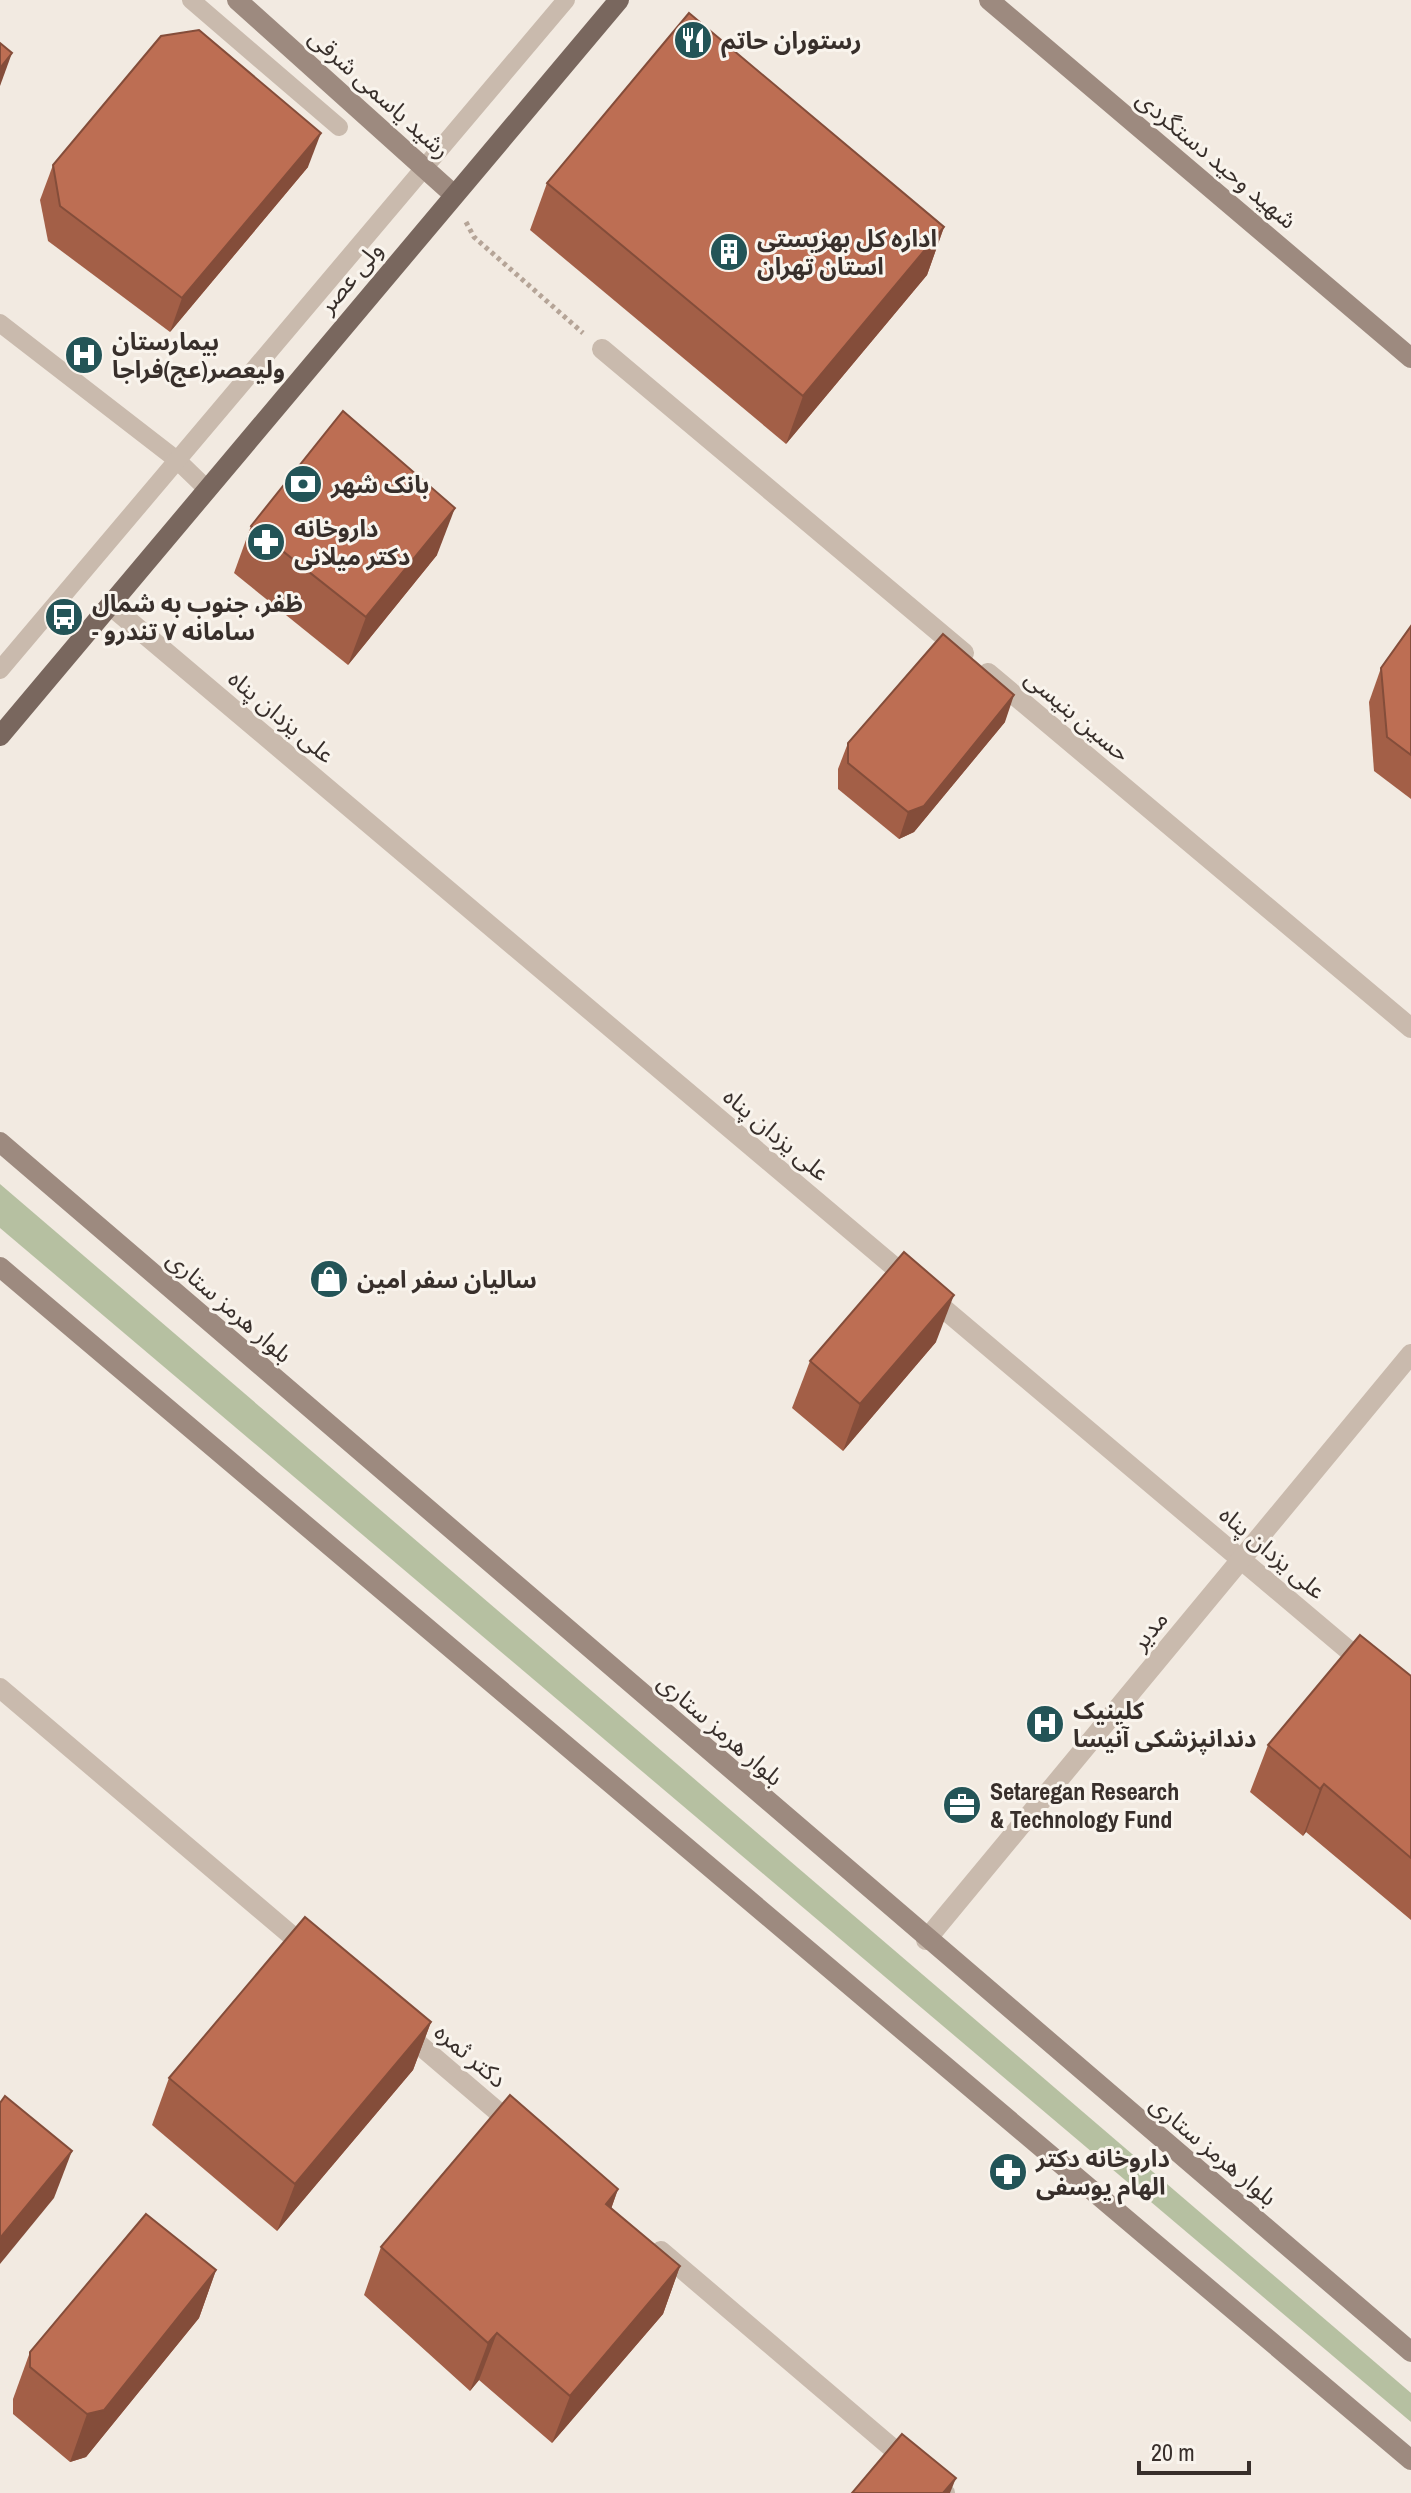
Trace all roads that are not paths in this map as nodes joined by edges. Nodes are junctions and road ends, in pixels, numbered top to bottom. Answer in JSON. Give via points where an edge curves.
{"nodes":[{"id":1,"x":191,"y":0,"type":"edge"},
{"id":2,"x":237,"y":0,"type":"edge"},
{"id":3,"x":566,"y":0,"type":"edge"},
{"id":4,"x":619,"y":0,"type":"edge"},
{"id":5,"x":989,"y":0,"type":"edge"},
{"id":6,"x":339,"y":127,"type":"dead end"},
{"id":7,"x":425,"y":167,"type":"junction"},
{"id":8,"x":453,"y":194,"type":"junction"},
{"id":9,"x":0,"y":323,"type":"edge"},
{"id":10,"x":602,"y":349,"type":"road end"},
{"id":11,"x":1411,"y":358,"type":"edge"},
{"id":12,"x":177,"y":460,"type":"junction"},
{"id":13,"x":208,"y":490,"type":"junction"},
{"id":14,"x":110,"y":605,"type":"junction"},
{"id":15,"x":0,"y":670,"type":"edge"},
{"id":16,"x":0,"y":736,"type":"edge"},
{"id":17,"x":1411,"y":1028,"type":"edge"},
{"id":18,"x":0,"y":1142,"type":"edge"},
{"id":19,"x":0,"y":1267,"type":"edge"},
{"id":20,"x":1411,"y":1354,"type":"edge"},
{"id":21,"x":1241,"y":1559,"type":"junction"},
{"id":22,"x":0,"y":1688,"type":"edge"},
{"id":23,"x":1411,"y":1703,"type":"edge"},
{"id":24,"x":926,"y":1940,"type":"junction"},
{"id":25,"x":327,"y":1966,"type":"edge"},
{"id":26,"x":388,"y":2018,"type":"edge"},
{"id":27,"x":533,"y":2142,"type":"edge"},
{"id":28,"x":642,"y":2235,"type":"edge"},
{"id":29,"x":1411,"y":2352,"type":"edge"},
{"id":30,"x":1411,"y":2460,"type":"edge"},
{"id":31,"x":945,"y":2493,"type":"edge"}],
"edges":[{"from":1,"to":6,"type":"lane"},
{"from":2,"to":7,"type":"street","name":"رشید یاسمی شرقی"},
{"from":3,"to":7,"type":"lane"},
{"from":4,"to":8,"type":"main road","name":"ولی عصر"},
{"from":5,"to":11,"type":"street","name":"شهید وحید دستگردی"},
{"from":7,"to":8,"type":"street","name":"رشید یاسمی شرقی"},
{"from":7,"to":12,"type":"lane"},
{"from":8,"to":13,"type":"main road","name":"ولی عصر"},
{"from":9,"to":12,"type":"lane"},
{"from":10,"to":17,"type":"street","name":"حسین بنیسی"},
{"from":12,"to":13,"type":"lane"},
{"from":12,"to":15,"type":"lane"},
{"from":13,"to":14,"type":"main road","name":"ولی عصر"},
{"from":14,"to":16,"type":"main road","name":"ولی عصر"},
{"from":14,"to":21,"type":"street","name":"علی یزدان پناه"},
{"from":18,"to":24,"type":"street","name":"بلوار هرمز ستاری"},
{"from":19,"to":30,"type":"street"},
{"from":20,"to":21,"type":"street","name":"مدیر"},
{"from":21,"to":23,"type":"street","name":"علی یزدان پناه"},
{"from":21,"to":24,"type":"street","name":"مدیر"},
{"from":22,"to":25,"type":"street"},
{"from":24,"to":29,"type":"street","name":"بلوار هرمز ستاری"},
{"from":26,"to":27,"type":"street","name":"دکتر ثمره"},
{"from":28,"to":31,"type":"street"}]}
